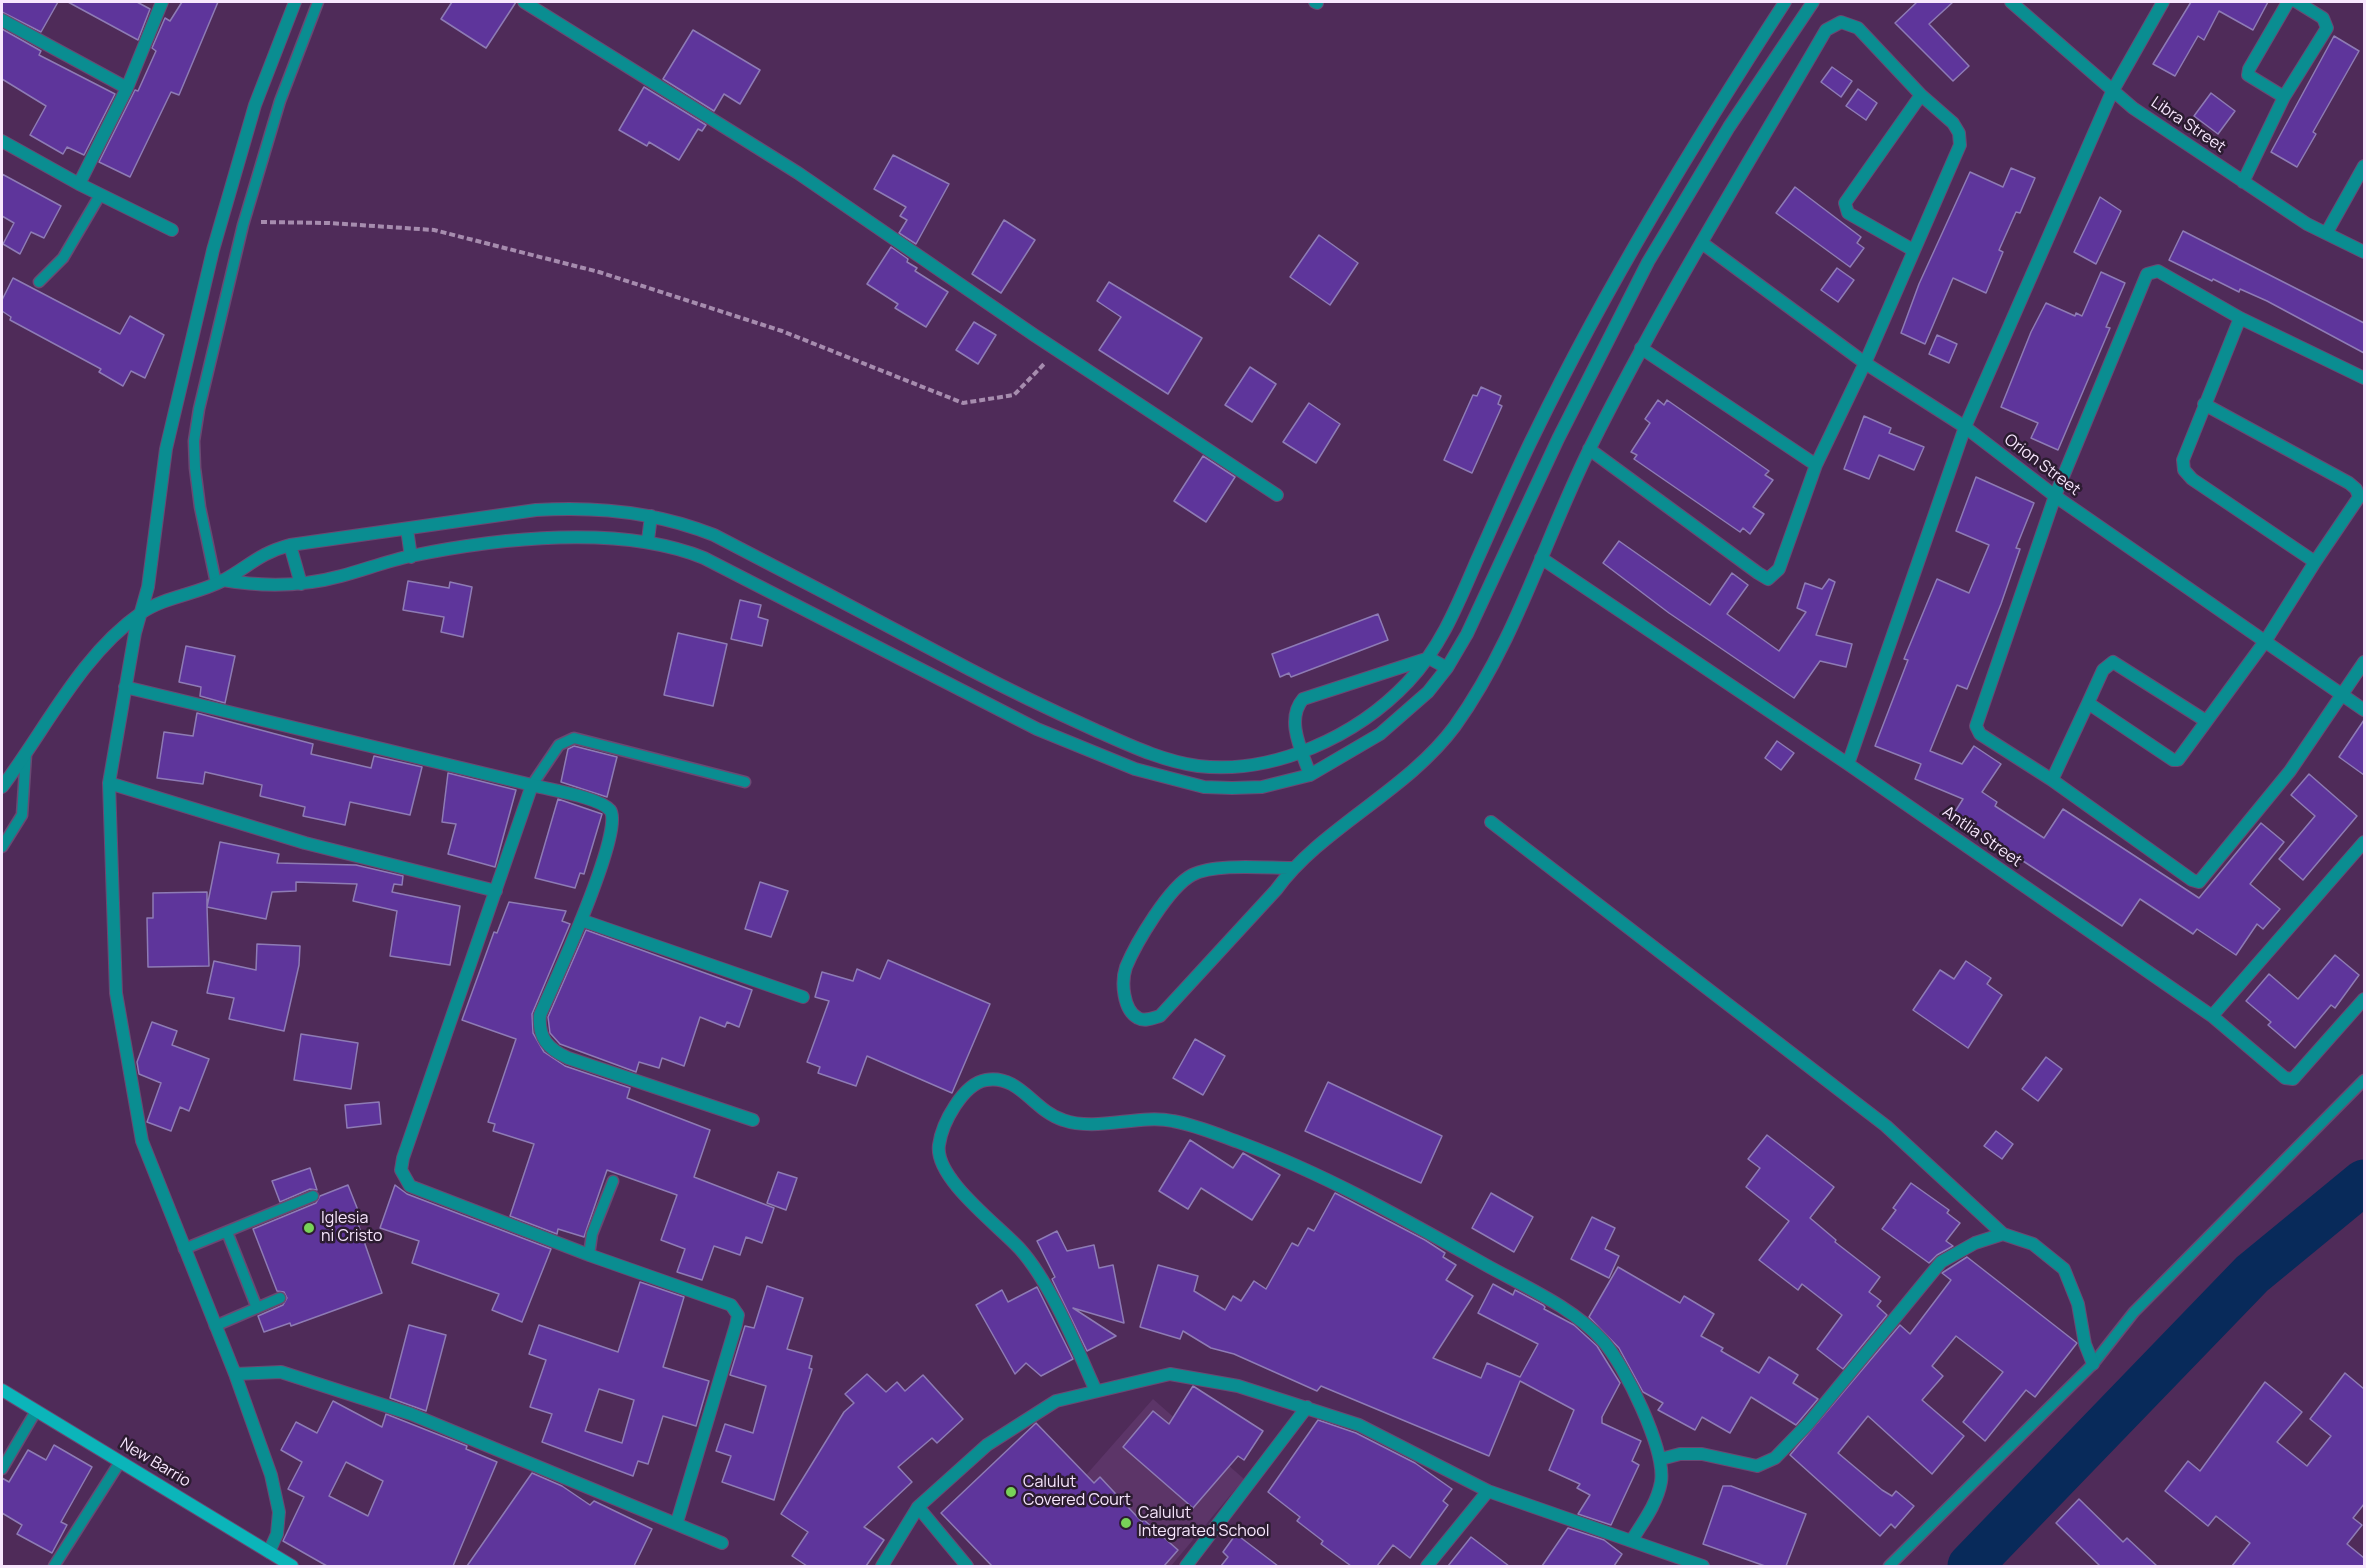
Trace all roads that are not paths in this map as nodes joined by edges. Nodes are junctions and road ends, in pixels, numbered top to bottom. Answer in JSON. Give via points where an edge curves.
{"nodes":[{"id":1,"x":162,"y":2,"type":"edge"},
{"id":2,"x":295,"y":2,"type":"edge"},
{"id":3,"x":318,"y":2,"type":"edge"},
{"id":4,"x":524,"y":2,"type":"edge"},
{"id":5,"x":1785,"y":2,"type":"edge"},
{"id":6,"x":1813,"y":2,"type":"edge"},
{"id":7,"x":2011,"y":2,"type":"edge"},
{"id":8,"x":2163,"y":2,"type":"edge"},
{"id":9,"x":2288,"y":2,"type":"edge"},
{"id":10,"x":2297,"y":2,"type":"edge"},
{"id":11,"x":2,"y":20,"type":"edge"},
{"id":12,"x":127,"y":88,"type":"junction"},
{"id":13,"x":2112,"y":92,"type":"junction"},
{"id":14,"x":1921,"y":95,"type":"junction"},
{"id":15,"x":2284,"y":97,"type":"junction"},
{"id":16,"x":2,"y":141,"type":"edge"},
{"id":17,"x":2364,"y":166,"type":"edge"},
{"id":18,"x":2243,"y":182,"type":"junction"},
{"id":19,"x":80,"y":184,"type":"junction"},
{"id":20,"x":1669,"y":187,"type":"junction"},
{"id":21,"x":100,"y":195,"type":"junction"},
{"id":22,"x":1687,"y":198,"type":"junction"},
{"id":23,"x":172,"y":230,"type":"dead end"},
{"id":24,"x":2327,"y":232,"type":"junction"},
{"id":25,"x":1702,"y":243,"type":"junction"},
{"id":26,"x":1913,"y":250,"type":"junction"},
{"id":27,"x":2364,"y":252,"type":"edge"},
{"id":28,"x":39,"y":282,"type":"dead end"},
{"id":29,"x":2240,"y":318,"type":"junction"},
{"id":30,"x":1641,"y":348,"type":"junction"},
{"id":31,"x":1865,"y":363,"type":"junction"},
{"id":32,"x":2364,"y":378,"type":"edge"},
{"id":33,"x":2204,"y":404,"type":"junction"},
{"id":34,"x":1965,"y":428,"type":"junction"},
{"id":35,"x":1589,"y":449,"type":"junction"},
{"id":36,"x":1816,"y":465,"type":"junction"},
{"id":37,"x":1277,"y":495,"type":"dead end"},
{"id":38,"x":2055,"y":496,"type":"junction"},
{"id":39,"x":651,"y":516,"type":"junction"},
{"id":40,"x":407,"y":529,"type":"junction"},
{"id":41,"x":648,"y":540,"type":"junction"},
{"id":42,"x":290,"y":545,"type":"junction"},
{"id":43,"x":411,"y":556,"type":"junction"},
{"id":44,"x":1541,"y":558,"type":"junction"},
{"id":45,"x":2315,"y":562,"type":"junction"},
{"id":46,"x":220,"y":582,"type":"junction"},
{"id":47,"x":301,"y":584,"type":"junction"},
{"id":48,"x":143,"y":612,"type":"junction"},
{"id":49,"x":2266,"y":640,"type":"junction"},
{"id":50,"x":1429,"y":658,"type":"junction"},
{"id":51,"x":2364,"y":662,"type":"edge"},
{"id":52,"x":1447,"y":668,"type":"junction"},
{"id":53,"x":125,"y":687,"type":"junction"},
{"id":54,"x":2343,"y":697,"type":"junction"},
{"id":55,"x":2088,"y":703,"type":"junction"},
{"id":56,"x":2364,"y":710,"type":"edge"},
{"id":57,"x":2206,"y":721,"type":"junction"},
{"id":58,"x":1142,"y":751,"type":"junction"},
{"id":59,"x":1302,"y":751,"type":"junction"},
{"id":60,"x":26,"y":754,"type":"junction"},
{"id":61,"x":1848,"y":764,"type":"junction"},
{"id":62,"x":1135,"y":769,"type":"junction"},
{"id":63,"x":1310,"y":775,"type":"junction"},
{"id":64,"x":2052,"y":780,"type":"junction"},
{"id":65,"x":746,"y":782,"type":"dead end"},
{"id":66,"x":109,"y":783,"type":"junction"},
{"id":67,"x":532,"y":785,"type":"junction"},
{"id":68,"x":2,"y":787,"type":"edge"},
{"id":69,"x":1491,"y":822,"type":"dead end"},
{"id":70,"x":2364,"y":842,"type":"edge"},
{"id":71,"x":2,"y":847,"type":"edge"},
{"id":72,"x":1292,"y":868,"type":"junction"},
{"id":73,"x":496,"y":891,"type":"junction"},
{"id":74,"x":581,"y":920,"type":"junction"},
{"id":75,"x":803,"y":997,"type":"dead end"},
{"id":76,"x":2364,"y":999,"type":"edge"},
{"id":77,"x":2212,"y":1016,"type":"junction"},
{"id":78,"x":2364,"y":1080,"type":"edge"},
{"id":79,"x":753,"y":1120,"type":"dead end"},
{"id":80,"x":613,"y":1181,"type":"dead end"},
{"id":81,"x":313,"y":1196,"type":"dead end"},
{"id":82,"x":227,"y":1232,"type":"junction"},
{"id":83,"x":2003,"y":1234,"type":"junction"},
{"id":84,"x":184,"y":1249,"type":"junction"},
{"id":85,"x":589,"y":1256,"type":"junction"},
{"id":86,"x":280,"y":1298,"type":"dead end"},
{"id":87,"x":257,"y":1308,"type":"junction"},
{"id":88,"x":215,"y":1326,"type":"junction"},
{"id":89,"x":2093,"y":1364,"type":"junction"},
{"id":90,"x":235,"y":1374,"type":"junction"},
{"id":91,"x":2,"y":1390,"type":"edge"},
{"id":92,"x":1096,"y":1391,"type":"junction"},
{"id":93,"x":1307,"y":1407,"type":"junction"},
{"id":94,"x":36,"y":1411,"type":"junction"},
{"id":95,"x":1661,"y":1459,"type":"junction"},
{"id":96,"x":120,"y":1462,"type":"junction"},
{"id":97,"x":2,"y":1469,"type":"edge"},
{"id":98,"x":1488,"y":1491,"type":"junction"},
{"id":99,"x":918,"y":1507,"type":"junction"},
{"id":100,"x":677,"y":1522,"type":"junction"},
{"id":101,"x":1632,"y":1540,"type":"junction"},
{"id":102,"x":722,"y":1543,"type":"dead end"},
{"id":103,"x":269,"y":1552,"type":"junction"},
{"id":104,"x":1669,"y":1562,"type":"edge"},
{"id":105,"x":54,"y":1566,"type":"edge"},
{"id":106,"x":292,"y":1566,"type":"edge"},
{"id":107,"x":882,"y":1566,"type":"edge"},
{"id":108,"x":967,"y":1566,"type":"edge"},
{"id":109,"x":1186,"y":1566,"type":"edge"},
{"id":110,"x":1427,"y":1566,"type":"edge"},
{"id":111,"x":1703,"y":1566,"type":"edge"},
{"id":112,"x":1889,"y":1566,"type":"edge"}],
"edges":[{"from":1,"to":12,"type":"street"},
{"from":2,"to":48,"type":"street","via":[[255,105],[213,250],[166,449]]},
{"from":3,"to":46,"type":"lane","via":[[280,101],[243,225],[199,409],[194,441],[200,507]]},
{"from":4,"to":37,"type":"street","via":[[798,173]]},
{"from":5,"to":20,"type":"street"},
{"from":6,"to":22,"type":"street","via":[[1729,127]]},
{"from":7,"to":13,"type":"street","name":"Libra Street"},
{"from":8,"to":13,"type":"street"},
{"from":9,"to":15,"type":"street","via":[[2248,75]]},
{"from":10,"to":15,"type":"street","via":[[2323,18],[2327,28]]},
{"from":11,"to":12,"type":"street"},
{"from":12,"to":19,"type":"street"},
{"from":13,"to":18,"type":"street","name":"Libra Street"},
{"from":13,"to":34,"type":"street"},
{"from":14,"to":25,"type":"street","via":[[1858,28],[1841,22],[1826,30]]},
{"from":14,"to":26,"type":"street","via":[[1953,123],[1960,145]]},
{"from":14,"to":26,"type":"street","via":[[1845,203],[1848,213]]},
{"from":15,"to":18,"type":"street"},
{"from":16,"to":19,"type":"street"},
{"from":17,"to":24,"type":"street"},
{"from":18,"to":24,"type":"street","name":"Libra Street","via":[[2307,224]]},
{"from":19,"to":21,"type":"street"},
{"from":20,"to":22,"type":"street"},
{"from":20,"to":50,"type":"street","via":[[1584,335]]},
{"from":21,"to":23,"type":"street"},
{"from":21,"to":28,"type":"lane","via":[[63,258]]},
{"from":22,"to":52,"type":"street","via":[[1648,262]]},
{"from":24,"to":27,"type":"street","name":"Libra Street"},
{"from":25,"to":30,"type":"street"},
{"from":25,"to":31,"type":"street","name":"Orion Street"},
{"from":26,"to":31,"type":"street"},
{"from":29,"to":32,"type":"street"},
{"from":29,"to":33,"type":"street"},
{"from":29,"to":38,"type":"street","via":[[2158,271],[2147,274]]},
{"from":30,"to":35,"type":"street"},
{"from":30,"to":36,"type":"street"},
{"from":31,"to":34,"type":"street","name":"Orion Street"},
{"from":31,"to":36,"type":"street"},
{"from":33,"to":45,"type":"street","via":[[2183,460],[2184,470]]},
{"from":33,"to":45,"type":"street","via":[[2356,489],[2359,496]]},
{"from":34,"to":38,"type":"street","name":"Orion Street"},
{"from":34,"to":61,"type":"street"},
{"from":35,"to":36,"type":"street","via":[[1768,579],[1779,569]]},
{"from":35,"to":44,"type":"street"},
{"from":38,"to":49,"type":"street","name":"Orion Street"},
{"from":38,"to":64,"type":"street","via":[[1976,726],[1980,735]]},
{"from":39,"to":40,"type":"street","via":[[575,507]]},
{"from":39,"to":41,"type":"street"},
{"from":39,"to":58,"type":"street","via":[[688,524],[714,535],[1032,702]]},
{"from":40,"to":42,"type":"street"},
{"from":40,"to":43,"type":"street"},
{"from":41,"to":43,"type":"street","via":[[545,539]]},
{"from":41,"to":62,"type":"street","via":[[704,558],[1037,729]]},
{"from":42,"to":46,"type":"street","via":[[259,555]]},
{"from":42,"to":47,"type":"street"},
{"from":43,"to":47,"type":"street"},
{"from":44,"to":61,"type":"street","name":"Antlia Street"},
{"from":44,"to":72,"type":"street","via":[[1502,645],[1454,727],[1399,784]]},
{"from":45,"to":49,"type":"street"},
{"from":46,"to":47,"type":"street"},
{"from":46,"to":48,"type":"street"},
{"from":48,"to":53,"type":"street"},
{"from":48,"to":60,"type":"street","via":[[109,640],[84,668]]},
{"from":49,"to":54,"type":"street","name":"Orion Street"},
{"from":49,"to":57,"type":"street"},
{"from":50,"to":52,"type":"street"},
{"from":50,"to":59,"type":"street","via":[[1406,685],[1378,708],[1350,728]]},
{"from":50,"to":59,"type":"street","via":[[1303,699],[1294,714]]},
{"from":51,"to":54,"type":"street"},
{"from":52,"to":63,"type":"street","via":[[1428,692],[1380,734]]},
{"from":53,"to":66,"type":"street"},
{"from":53,"to":67,"type":"street"},
{"from":54,"to":56,"type":"street","name":"Orion Street"},
{"from":54,"to":64,"type":"street","via":[[2290,771],[2199,882]]},
{"from":55,"to":57,"type":"street","via":[[2173,760],[2181,756]]},
{"from":55,"to":57,"type":"street","via":[[2103,670],[2113,662]]},
{"from":55,"to":64,"type":"street"},
{"from":58,"to":59,"type":"street","via":[[1201,766],[1269,761]]},
{"from":58,"to":62,"type":"street"},
{"from":59,"to":63,"type":"street"},
{"from":60,"to":68,"type":"street"},
{"from":60,"to":71,"type":"lane","via":[[22,815]]},
{"from":61,"to":77,"type":"street","name":"Antlia Street"},
{"from":62,"to":63,"type":"street","via":[[1204,787],[1232,788]]},
{"from":65,"to":67,"type":"lane","via":[[574,738],[559,745]]},
{"from":66,"to":73,"type":"street","via":[[305,843]]},
{"from":66,"to":84,"type":"street","via":[[116,993],[142,1141]]},
{"from":67,"to":73,"type":"street"},
{"from":67,"to":74,"type":"street","via":[[596,802],[610,810],[614,818],[612,837]]},
{"from":69,"to":83,"type":"street","via":[[1886,1126]]},
{"from":70,"to":77,"type":"street"},
{"from":72,"to":72,"type":"street","via":[[1160,1016],[1138,1018],[1128,1007],[1126,969],[1154,918],[1180,884],[1193,874],[1221,869]]},
{"from":73,"to":85,"type":"street","via":[[401,1170],[410,1186]]},
{"from":74,"to":75,"type":"street"},
{"from":74,"to":79,"type":"street","via":[[540,1015],[541,1033],[552,1050]]},
{"from":76,"to":77,"type":"street","name":"Antlia Street","via":[[2293,1078],[2285,1078]]},
{"from":78,"to":89,"type":"lane","via":[[2134,1312]]},
{"from":80,"to":85,"type":"lane","via":[[592,1234]]},
{"from":81,"to":82,"type":"lane"},
{"from":82,"to":84,"type":"lane"},
{"from":82,"to":87,"type":"lane"},
{"from":83,"to":89,"type":"street","via":[[2033,1244],[2064,1269],[2078,1304]]},
{"from":83,"to":95,"type":"street","via":[[1975,1243],[1941,1262],[1808,1424],[1774,1458],[1757,1466],[1702,1454]]},
{"from":84,"to":88,"type":"street"},
{"from":85,"to":100,"type":"street","via":[[731,1305],[738,1315]]},
{"from":86,"to":87,"type":"lane"},
{"from":87,"to":88,"type":"lane"},
{"from":88,"to":90,"type":"street"},
{"from":89,"to":112,"type":"lane"},
{"from":90,"to":100,"type":"street","via":[[266,1371],[298,1376],[411,1414]]},
{"from":90,"to":103,"type":"street","via":[[271,1475],[279,1512],[277,1534]]},
{"from":91,"to":94,"type":"main road","name":"New Barrio"},
{"from":92,"to":93,"type":"street","via":[[1170,1374],[1238,1386]]},
{"from":92,"to":95,"type":"street","via":[[1066,1324],[1022,1252],[942,1166],[938,1147],[952,1107],[981,1080],[1001,1079],[1015,1085],[1045,1111],[1065,1121],[1172,1120],[1288,1161],[1376,1203],[1543,1297],[1601,1338],[1633,1386]]},
{"from":92,"to":99,"type":"street","via":[[1056,1401],[987,1445]]},
{"from":93,"to":98,"type":"street","via":[[1359,1425]]},
{"from":93,"to":109,"type":"street"},
{"from":94,"to":96,"type":"main road","name":"New Barrio"},
{"from":94,"to":97,"type":"lane"},
{"from":95,"to":101,"type":"street","via":[[1661,1482],[1653,1506]]},
{"from":96,"to":103,"type":"main road","name":"New Barrio"},
{"from":96,"to":105,"type":"lane"},
{"from":98,"to":101,"type":"street"},
{"from":98,"to":110,"type":"street"},
{"from":99,"to":107,"type":"street"},
{"from":99,"to":108,"type":"street"},
{"from":100,"to":102,"type":"street"},
{"from":101,"to":104,"type":"street"},
{"from":103,"to":106,"type":"main road","name":"New Barrio"},
{"from":104,"to":111,"type":"street"}]}
